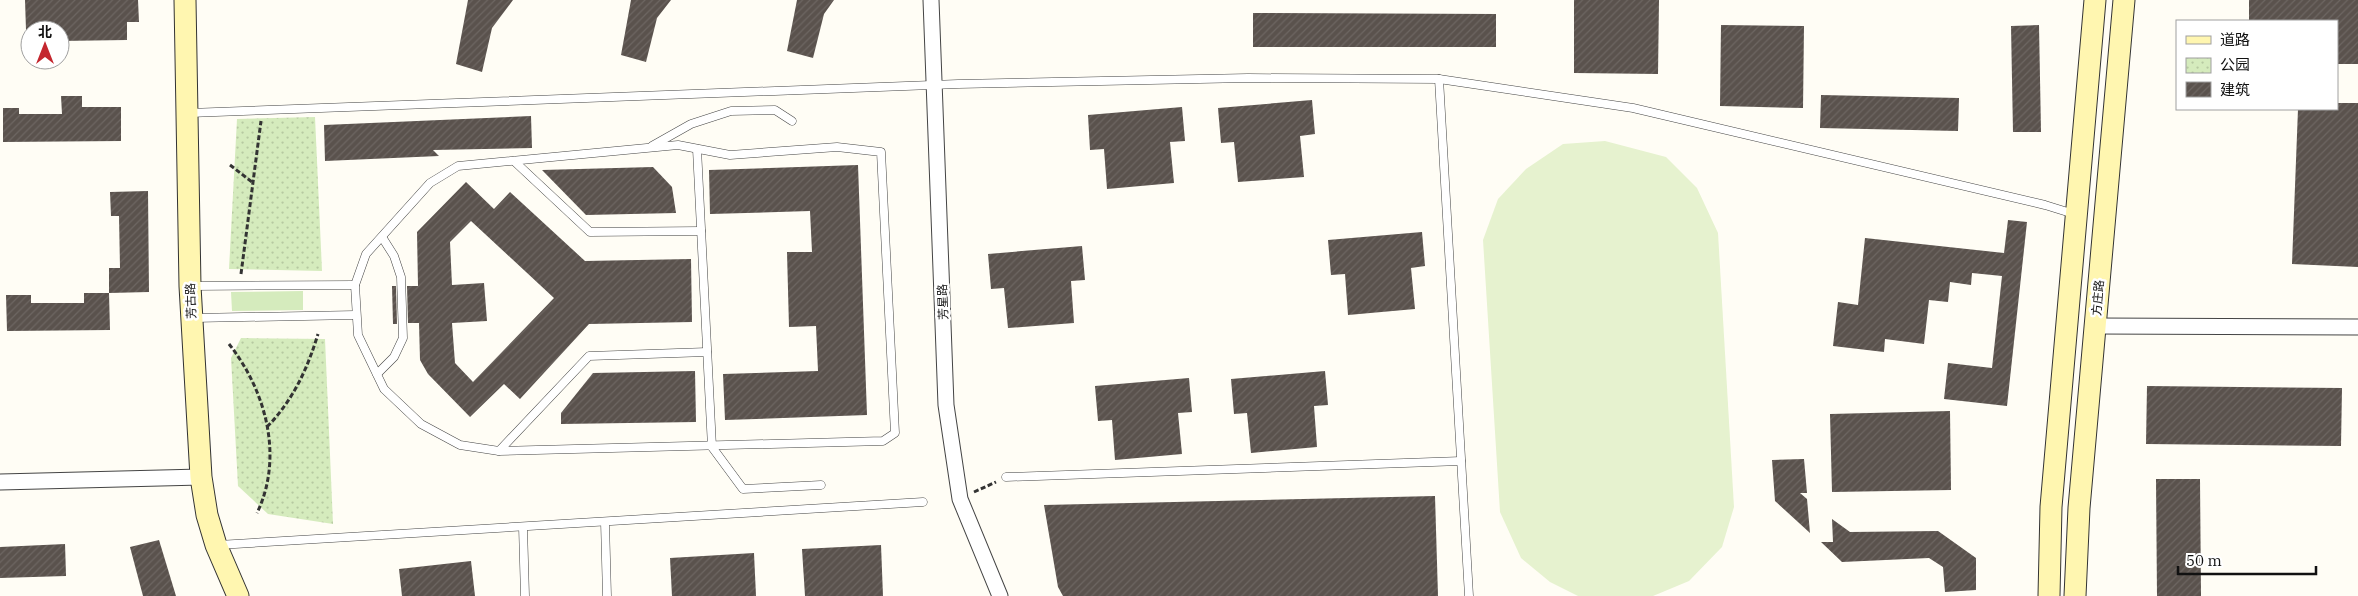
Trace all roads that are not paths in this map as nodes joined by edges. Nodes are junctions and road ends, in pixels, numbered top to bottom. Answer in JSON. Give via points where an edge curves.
{"nodes":[{"id":1,"x":185,"y":0,"type":"edge"},
{"id":2,"x":931,"y":0,"type":"edge"},
{"id":3,"x":2095,"y":0,"type":"edge"},
{"id":4,"x":2124,"y":0,"type":"edge"},
{"id":5,"x":1439,"y":79,"type":"junction"},
{"id":6,"x":935,"y":84,"type":"junction"},
{"id":7,"x":187,"y":113,"type":"junction"},
{"id":8,"x":792,"y":120,"type":"dead end"},
{"id":9,"x":650,"y":147,"type":"junction"},
{"id":10,"x":697,"y":149,"type":"junction"},
{"id":11,"x":514,"y":161,"type":"junction"},
{"id":12,"x":2076,"y":215,"type":"junction"},
{"id":13,"x":701,"y":230,"type":"junction"},
{"id":14,"x":382,"y":237,"type":"junction"},
{"id":15,"x":355,"y":285,"type":"junction"},
{"id":16,"x":190,"y":286,"type":"junction"},
{"id":17,"x":355,"y":315,"type":"junction"},
{"id":18,"x":192,"y":318,"type":"junction"},
{"id":19,"x":2095,"y":326,"type":"junction"},
{"id":20,"x":2358,"y":327,"type":"edge"},
{"id":21,"x":707,"y":352,"type":"junction"},
{"id":22,"x":377,"y":374,"type":"junction"},
{"id":23,"x":712,"y":447,"type":"junction"},
{"id":24,"x":499,"y":451,"type":"junction"},
{"id":25,"x":1461,"y":461,"type":"junction"},
{"id":26,"x":201,"y":476,"type":"junction"},
{"id":27,"x":1006,"y":477,"type":"road end"},
{"id":28,"x":0,"y":482,"type":"edge"},
{"id":29,"x":821,"y":485,"type":"dead end"},
{"id":30,"x":923,"y":502,"type":"dead end"},
{"id":31,"x":605,"y":522,"type":"junction"},
{"id":32,"x":523,"y":527,"type":"junction"},
{"id":33,"x":216,"y":545,"type":"junction"},
{"id":34,"x":238,"y":596,"type":"edge"},
{"id":35,"x":525,"y":596,"type":"edge"},
{"id":36,"x":607,"y":596,"type":"edge"},
{"id":37,"x":1000,"y":596,"type":"edge"},
{"id":38,"x":1469,"y":596,"type":"edge"},
{"id":39,"x":2048,"y":596,"type":"edge"},
{"id":40,"x":2075,"y":596,"type":"edge"}],
"edges":[{"from":1,"to":7,"type":"main road","name":"芳古路"},
{"from":2,"to":6,"type":"street","name":"芳星路"},
{"from":3,"to":12,"type":"main road"},
{"from":4,"to":19,"type":"main road","name":"方庄路"},
{"from":5,"to":6,"type":"lane","via":[[1248,78]]},
{"from":5,"to":12,"type":"lane","via":[[1633,108]]},
{"from":5,"to":25,"type":"lane"},
{"from":6,"to":7,"type":"lane"},
{"from":6,"to":37,"type":"street","name":"芳星路","via":[[946,405],[960,499]]},
{"from":7,"to":16,"type":"main road","name":"芳古路"},
{"from":8,"to":9,"type":"lane","via":[[775,110],[731,111],[691,124]]},
{"from":9,"to":10,"type":"lane","via":[[678,145]]},
{"from":9,"to":11,"type":"lane"},
{"from":10,"to":13,"type":"lane"},
{"from":10,"to":23,"type":"lane","via":[[730,155],[836,147],[881,152],[883,181],[895,434],[883,441]]},
{"from":11,"to":13,"type":"lane","via":[[590,232]]},
{"from":11,"to":14,"type":"lane","via":[[458,166],[430,183]]},
{"from":12,"to":39,"type":"main road","via":[[2051,507]]},
{"from":13,"to":21,"type":"lane"},
{"from":14,"to":15,"type":"lane","via":[[366,254]]},
{"from":14,"to":22,"type":"lane","via":[[394,256],[401,277],[402,338],[394,357]]},
{"from":15,"to":16,"type":"lane"},
{"from":15,"to":17,"type":"lane"},
{"from":16,"to":18,"type":"main road","name":"芳古路"},
{"from":17,"to":18,"type":"lane"},
{"from":17,"to":22,"type":"lane","via":[[358,335]]},
{"from":18,"to":26,"type":"main road","name":"芳古路"},
{"from":19,"to":20,"type":"street"},
{"from":19,"to":40,"type":"main road","name":"方庄路","via":[[2079,508]]},
{"from":21,"to":23,"type":"lane"},
{"from":21,"to":24,"type":"lane","via":[[589,356]]},
{"from":22,"to":24,"type":"lane","via":[[384,389],[421,424],[460,445]]},
{"from":23,"to":24,"type":"lane"},
{"from":23,"to":29,"type":"lane","via":[[743,489]]},
{"from":25,"to":27,"type":"lane"},
{"from":25,"to":38,"type":"lane"},
{"from":26,"to":28,"type":"street"},
{"from":26,"to":33,"type":"main road","name":"芳古路"},
{"from":30,"to":31,"type":"lane"},
{"from":31,"to":32,"type":"lane"},
{"from":31,"to":36,"type":"lane"},
{"from":32,"to":33,"type":"lane"},
{"from":32,"to":35,"type":"lane"},
{"from":33,"to":34,"type":"main road","name":"芳古路"}]}
